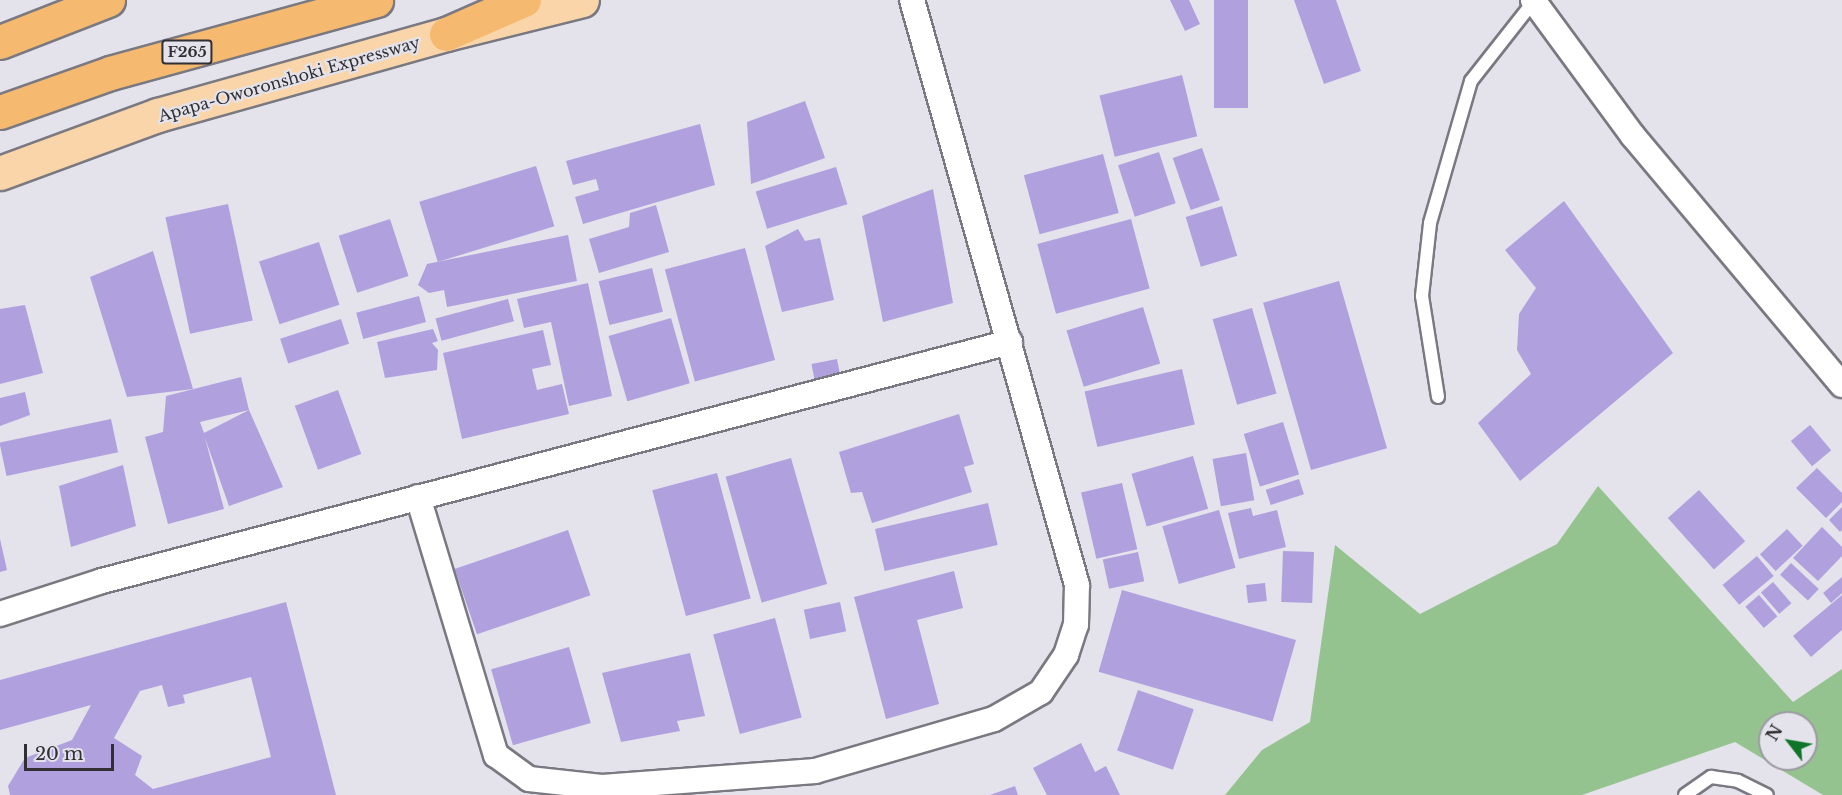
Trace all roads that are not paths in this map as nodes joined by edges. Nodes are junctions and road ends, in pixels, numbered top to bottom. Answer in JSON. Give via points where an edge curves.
{"nodes":[{"id":1,"x":108,"y":0,"type":"edge"},
{"id":2,"x":376,"y":0,"type":"edge"},
{"id":3,"x":524,"y":0,"type":"edge"},
{"id":4,"x":582,"y":0,"type":"edge"},
{"id":5,"x":912,"y":0,"type":"edge"},
{"id":6,"x":1533,"y":0,"type":"edge"},
{"id":7,"x":446,"y":34,"type":"junction"},
{"id":8,"x":0,"y":42,"type":"edge"},
{"id":9,"x":0,"y":112,"type":"edge"},
{"id":10,"x":0,"y":173,"type":"edge"},
{"id":11,"x":1010,"y":342,"type":"junction"},
{"id":12,"x":1842,"y":385,"type":"edge"},
{"id":13,"x":1438,"y":397,"type":"dead end"},
{"id":14,"x":418,"y":497,"type":"junction"},
{"id":15,"x":0,"y":614,"type":"edge"},
{"id":16,"x":1685,"y":795,"type":"edge"},
{"id":17,"x":1767,"y":795,"type":"edge"}],
"edges":[{"from":1,"to":8,"type":"highway"},
{"from":2,"to":9,"type":"highway","number":"F265","via":[[110,73]]},
{"from":3,"to":7,"type":"highway"},
{"from":4,"to":7,"type":"main road","name":"Apapa-Oworonshoki Expressway"},
{"from":5,"to":11,"type":"street"},
{"from":6,"to":12,"type":"street","via":[[1633,136]]},
{"from":6,"to":13,"type":"lane","via":[[1471,81],[1430,223],[1422,296]]},
{"from":7,"to":10,"type":"main road","name":"Apapa-Oworonshoki Expressway","via":[[158,115]]},
{"from":11,"to":14,"type":"street"},
{"from":11,"to":14,"type":"street","via":[[1077,585],[1076,625],[1066,655],[1041,692],[994,719],[815,771],[602,787],[529,779],[496,755]]},
{"from":14,"to":15,"type":"street","via":[[102,580]]},
{"from":16,"to":17,"type":"lane","via":[[1711,777],[1738,781]]}]}
